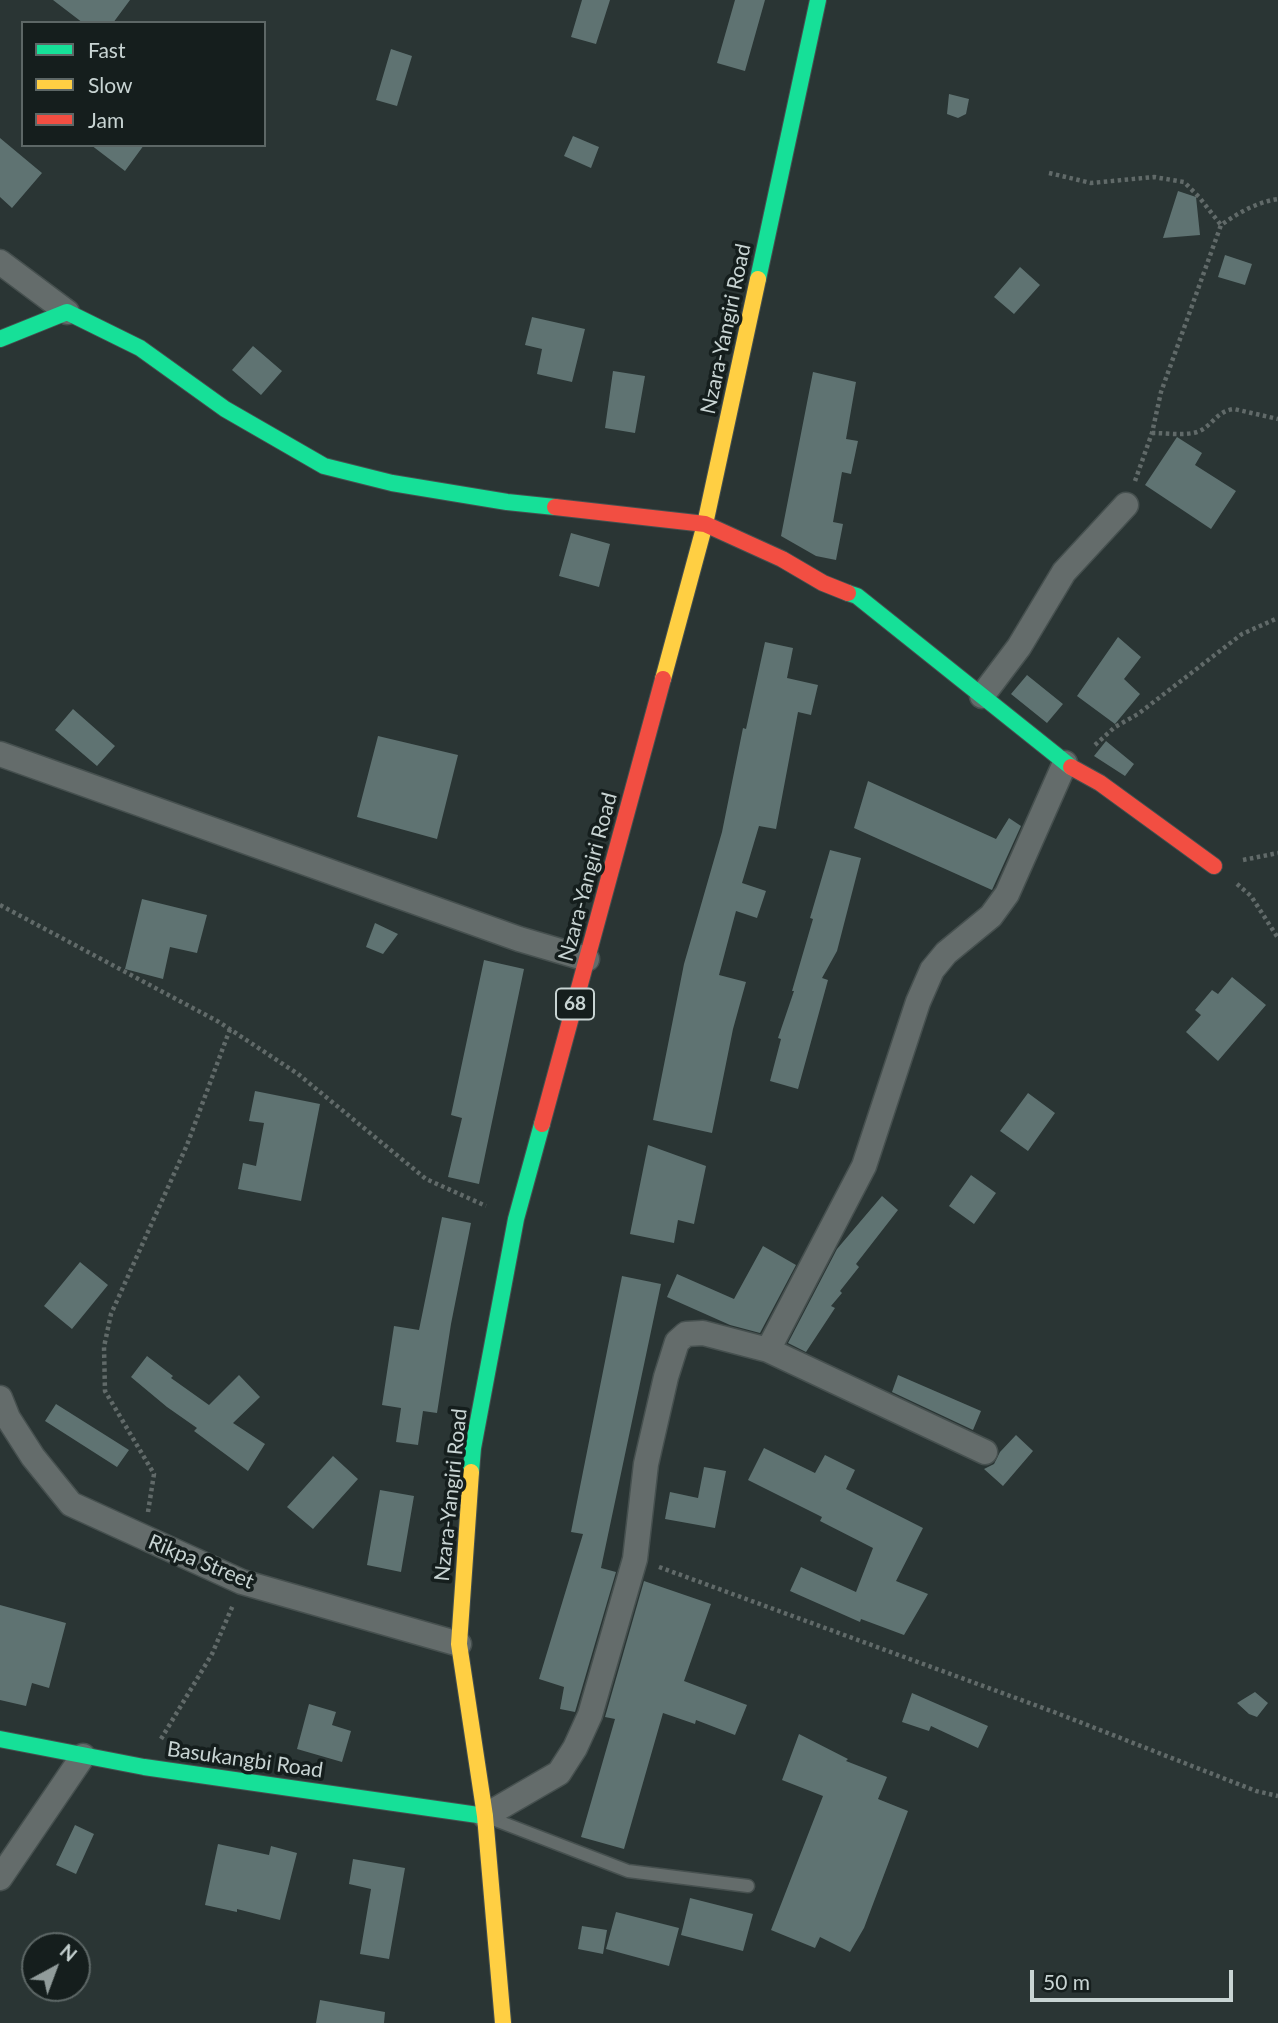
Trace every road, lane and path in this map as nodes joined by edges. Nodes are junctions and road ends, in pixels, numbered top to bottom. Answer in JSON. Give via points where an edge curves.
{"nodes":[{"id":1,"x":818,"y":0,"type":"edge"},
{"id":2,"x":1049,"y":173,"type":"dead end"},
{"id":3,"x":1278,"y":199,"type":"edge"},
{"id":4,"x":1221,"y":225,"type":"junction"},
{"id":5,"x":0,"y":262,"type":"edge"},
{"id":6,"x":67,"y":312,"type":"junction"},
{"id":7,"x":0,"y":339,"type":"edge"},
{"id":8,"x":1278,"y":419,"type":"edge"},
{"id":9,"x":1152,"y":433,"type":"junction"},
{"id":10,"x":1126,"y":505,"type":"joint"},
{"id":11,"x":705,"y":524,"type":"junction"},
{"id":12,"x":1278,"y":618,"type":"edge"},
{"id":13,"x":982,"y":696,"type":"junction"},
{"id":14,"x":0,"y":754,"type":"edge"},
{"id":15,"x":1065,"y":763,"type":"junction"},
{"id":16,"x":1214,"y":866,"type":"joint"},
{"id":17,"x":0,"y":905,"type":"edge"},
{"id":18,"x":1278,"y":938,"type":"edge"},
{"id":19,"x":587,"y":959,"type":"junction"},
{"id":20,"x":230,"y":1029,"type":"junction"},
{"id":21,"x":516,"y":1219,"type":"junction"},
{"id":22,"x":768,"y":1350,"type":"junction"},
{"id":23,"x":0,"y":1398,"type":"edge"},
{"id":24,"x":985,"y":1452,"type":"dead end"},
{"id":25,"x":144,"y":1539,"type":"junction"},
{"id":26,"x":635,"y":1559,"type":"junction"},
{"id":27,"x":242,"y":1581,"type":"junction"},
{"id":28,"x":458,"y":1644,"type":"junction"},
{"id":29,"x":0,"y":1739,"type":"edge"},
{"id":30,"x":83,"y":1756,"type":"junction"},
{"id":31,"x":144,"y":1767,"type":"junction"},
{"id":32,"x":1278,"y":1796,"type":"edge"},
{"id":33,"x":485,"y":1816,"type":"junction"},
{"id":34,"x":0,"y":1878,"type":"edge"},
{"id":35,"x":748,"y":1886,"type":"dead end"},
{"id":36,"x":503,"y":2023,"type":"edge"}],
"edges":[{"from":1,"to":11,"type":"main road","name":"Nzara-Yangiri Road","number":"68"},
{"from":2,"to":4,"type":"path","via":[[1091,183],[1154,177],[1184,183]]},
{"from":3,"to":4,"type":"path","via":[[1243,210]]},
{"from":4,"to":9,"type":"path","via":[[1161,392]]},
{"from":5,"to":6,"type":"street"},
{"from":6,"to":7,"type":"main road"},
{"from":6,"to":11,"type":"main road","via":[[140,348],[225,409],[324,466],[392,484],[507,502]]},
{"from":8,"to":9,"type":"path","via":[[1234,409],[1218,414],[1196,432]]},
{"from":9,"to":10,"type":"path"},
{"from":10,"to":13,"type":"street","via":[[1064,572],[1019,647]]},
{"from":11,"to":13,"type":"main road","via":[[857,596]]},
{"from":11,"to":19,"type":"main road","name":"Nzara-Yangiri Road","number":"68"},
{"from":12,"to":15,"type":"path","via":[[1242,634],[1087,752]]},
{"from":13,"to":15,"type":"main road"},
{"from":14,"to":19,"type":"street","via":[[519,939]]},
{"from":15,"to":16,"type":"main road"},
{"from":15,"to":22,"type":"street","via":[[1007,894],[991,916],[932,970],[864,1166]]},
{"from":16,"to":18,"type":"path","via":[[1251,896]]},
{"from":17,"to":20,"type":"path"},
{"from":19,"to":21,"type":"main road","name":"Nzara-Yangiri Road","number":"68"},
{"from":20,"to":21,"type":"path","via":[[299,1074],[426,1179]]},
{"from":20,"to":25,"type":"path","via":[[187,1145],[111,1314],[104,1347],[106,1391],[154,1474]]},
{"from":21,"to":28,"type":"main road","name":"Nzara-Yangiri Road","number":"68","via":[[473,1448]]},
{"from":22,"to":24,"type":"street"},
{"from":22,"to":26,"type":"street","via":[[703,1333],[686,1334],[677,1342],[646,1464]]},
{"from":23,"to":25,"type":"street","name":"Rikpa Street","via":[[33,1457],[71,1504]]},
{"from":25,"to":27,"type":"street","name":"Rikpa Street"},
{"from":26,"to":32,"type":"path"},
{"from":26,"to":33,"type":"street","via":[[590,1715],[575,1748],[559,1773]]},
{"from":27,"to":28,"type":"street","name":"Rikpa Street"},
{"from":27,"to":31,"type":"path","via":[[212,1654]]},
{"from":28,"to":33,"type":"main road","name":"Nzara-Yangiri Road","number":"68"},
{"from":29,"to":30,"type":"main road","name":"Basukangbi Road"},
{"from":30,"to":31,"type":"main road","name":"Basukangbi Road"},
{"from":30,"to":34,"type":"street"},
{"from":31,"to":33,"type":"main road","name":"Basukangbi Road"},
{"from":33,"to":35,"type":"lane","via":[[628,1871]]},
{"from":33,"to":36,"type":"main road","name":"Nzara-Yangiri Road","number":"68"}]}
